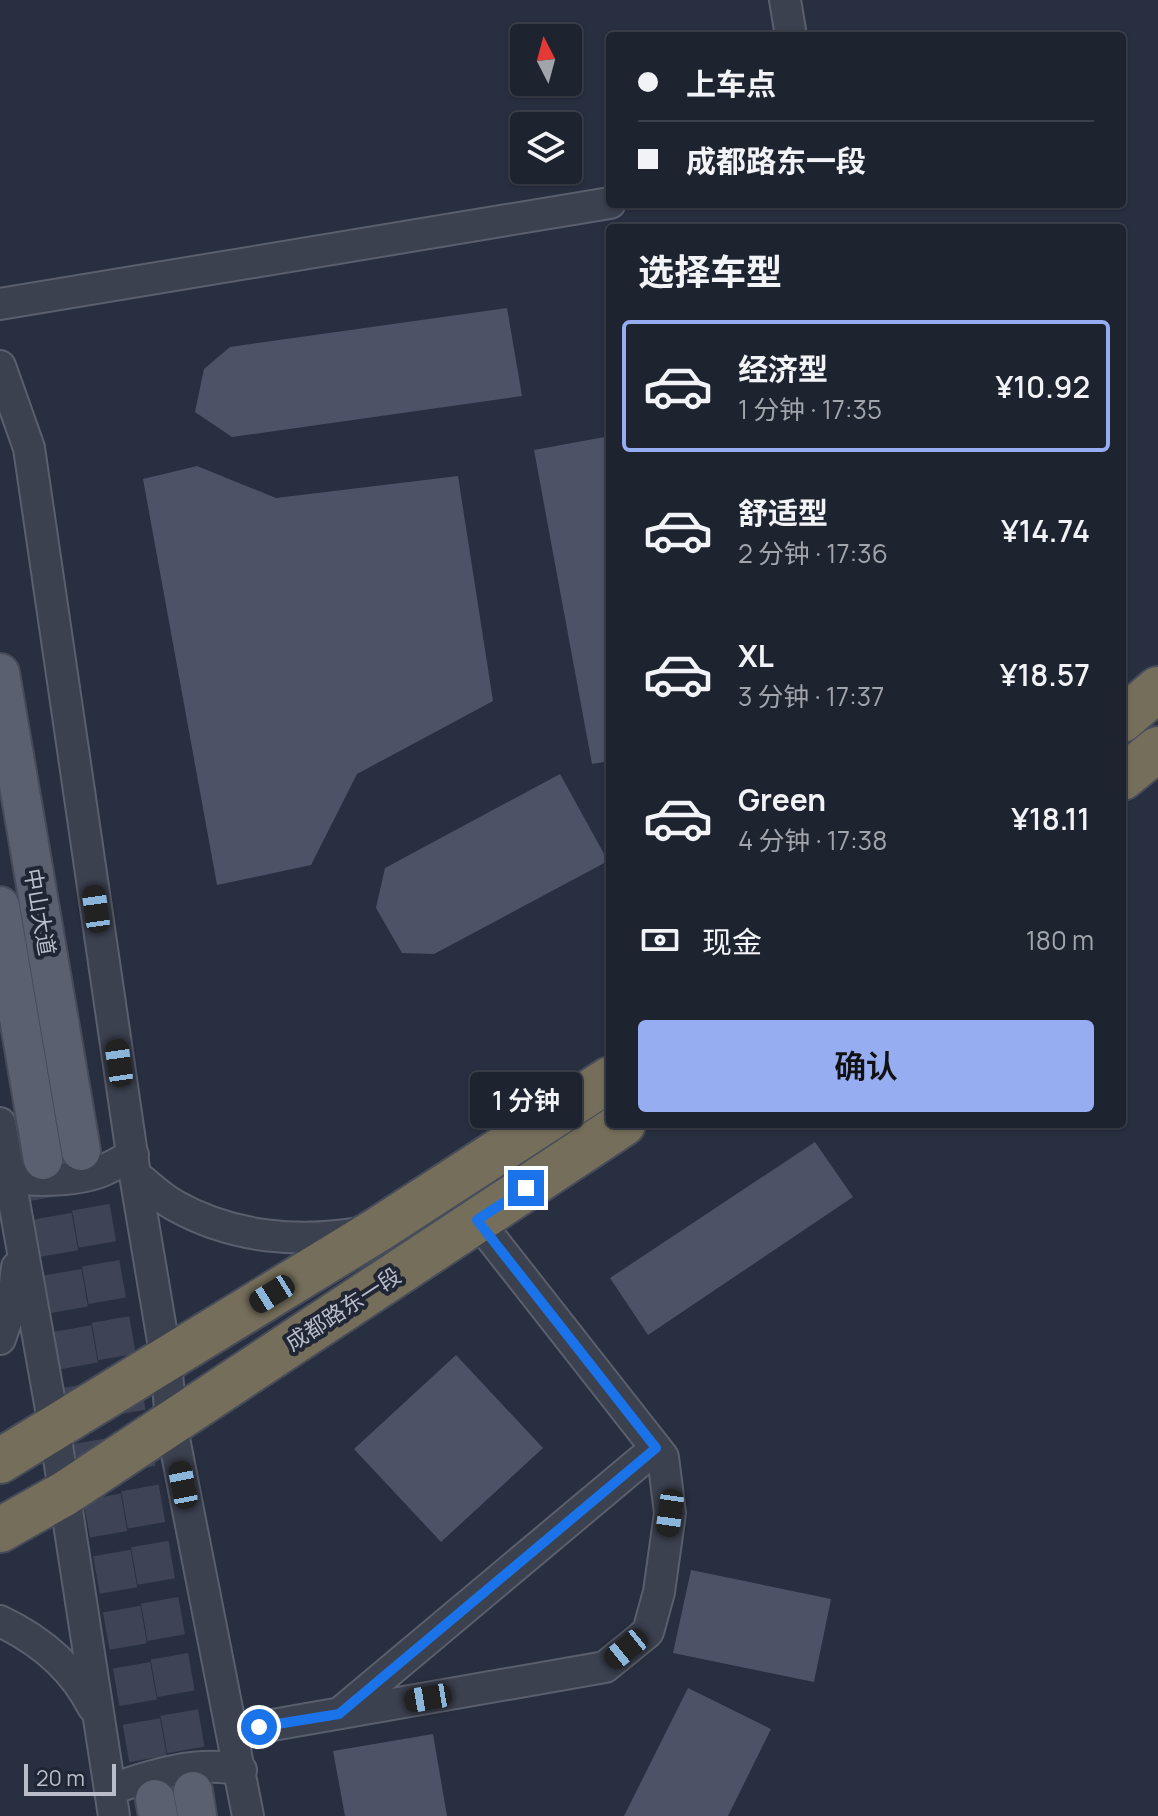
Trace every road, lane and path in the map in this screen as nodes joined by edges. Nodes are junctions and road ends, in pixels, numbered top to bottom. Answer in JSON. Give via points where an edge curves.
{"nodes":[{"id":1,"x":785,"y":0,"type":"edge"},
{"id":2,"x":790,"y":32,"type":"edge"},
{"id":3,"x":606,"y":204,"type":"edge"},
{"id":4,"x":0,"y":304,"type":"edge"},
{"id":5,"x":0,"y":366,"type":"edge"},
{"id":6,"x":0,"y":673,"type":"edge"},
{"id":7,"x":1158,"y":689,"type":"edge"},
{"id":8,"x":1126,"y":717,"type":"edge"},
{"id":9,"x":1158,"y":749,"type":"edge"},
{"id":10,"x":1126,"y":775,"type":"edge"},
{"id":11,"x":0,"y":906,"type":"edge"},
{"id":12,"x":606,"y":1082,"type":"edge"},
{"id":13,"x":0,"y":1123,"type":"edge"},
{"id":14,"x":617,"y":1128,"type":"edge"},
{"id":15,"x":81,"y":1151,"type":"tunnel mouth"},
{"id":16,"x":43,"y":1160,"type":"tunnel mouth"},
{"id":17,"x":134,"y":1165,"type":"junction"},
{"id":18,"x":10,"y":1177,"type":"junction"},
{"id":19,"x":477,"y":1220,"type":"junction"},
{"id":20,"x":379,"y":1229,"type":"junction"},
{"id":21,"x":20,"y":1237,"type":"junction"},
{"id":22,"x":0,"y":1339,"type":"edge"},
{"id":23,"x":166,"y":1359,"type":"junction"},
{"id":24,"x":171,"y":1423,"type":"junction"},
{"id":25,"x":54,"y":1426,"type":"junction"},
{"id":26,"x":656,"y":1448,"type":"junction"},
{"id":27,"x":0,"y":1461,"type":"edge"},
{"id":28,"x":64,"y":1494,"type":"junction"},
{"id":29,"x":0,"y":1530,"type":"edge"},
{"id":30,"x":0,"y":1621,"type":"edge"},
{"id":31,"x":339,"y":1714,"type":"junction"},
{"id":32,"x":100,"y":1721,"type":"junction"},
{"id":33,"x":233,"y":1732,"type":"junction"},
{"id":34,"x":241,"y":1770,"type":"junction"},
{"id":35,"x":112,"y":1803,"type":"edge"},
{"id":36,"x":248,"y":1816,"type":"edge"}],
"edges":[{"from":1,"to":2,"type":"street"},
{"from":3,"to":4,"type":"street"},
{"from":5,"to":17,"type":"street","via":[[29,448]]},
{"from":6,"to":15,"type":"main road","name":"中山大道"},
{"from":7,"to":8,"type":"highway"},
{"from":9,"to":10,"type":"highway"},
{"from":11,"to":16,"type":"main road","name":"中山大道"},
{"from":12,"to":20,"type":"highway"},
{"from":13,"to":18,"type":"street"},
{"from":14,"to":19,"type":"highway","name":"成都路东一段"},
{"from":17,"to":18,"type":"street","via":[[55,1179]]},
{"from":17,"to":20,"type":"street","via":[[171,1204],[210,1224],[248,1234],[337,1237]]},
{"from":17,"to":23,"type":"street"},
{"from":18,"to":21,"type":"street"},
{"from":19,"to":24,"type":"highway","name":"成都路东一段"},
{"from":19,"to":26,"type":"street"},
{"from":20,"to":23,"type":"highway"},
{"from":21,"to":22,"type":"street","via":[[13,1301]]},
{"from":21,"to":25,"type":"street"},
{"from":23,"to":24,"type":"street"},
{"from":23,"to":25,"type":"highway"},
{"from":24,"to":28,"type":"highway","name":"成都路东一段"},
{"from":24,"to":33,"type":"street"},
{"from":25,"to":27,"type":"highway"},
{"from":25,"to":28,"type":"street"},
{"from":26,"to":31,"type":"street"},
{"from":26,"to":31,"type":"street","via":[[663,1457],[670,1513],[648,1632],[605,1667]]},
{"from":28,"to":29,"type":"highway","name":"成都路东一段"},
{"from":28,"to":32,"type":"street"},
{"from":30,"to":32,"type":"street","via":[[27,1634],[63,1663]]},
{"from":31,"to":33,"type":"street"},
{"from":32,"to":35,"type":"street"},
{"from":33,"to":34,"type":"street"},
{"from":34,"to":35,"type":"street","via":[[222,1766],[172,1772]]},
{"from":34,"to":36,"type":"street"}]}
